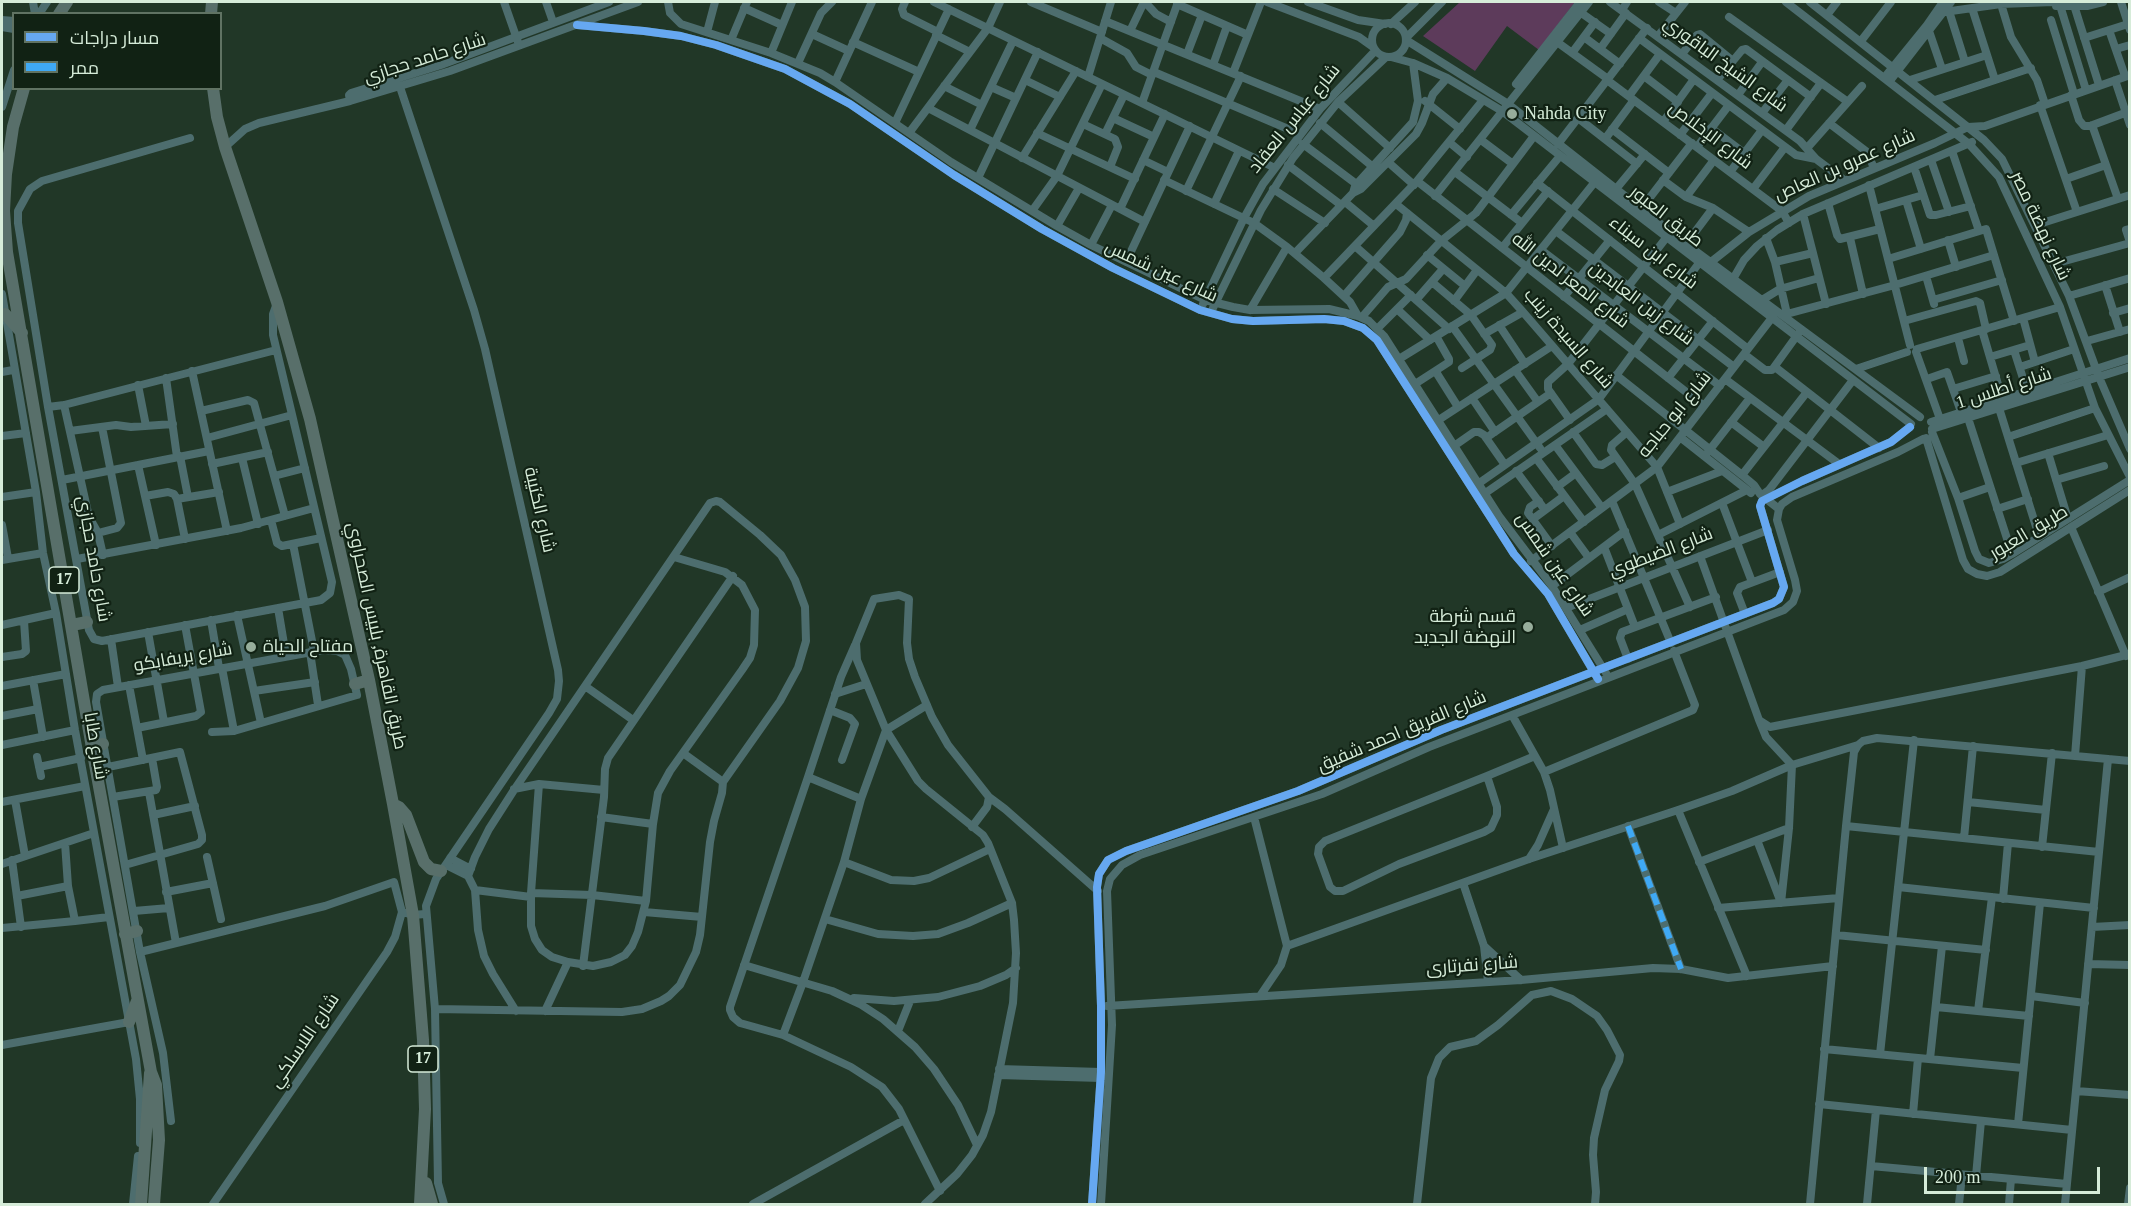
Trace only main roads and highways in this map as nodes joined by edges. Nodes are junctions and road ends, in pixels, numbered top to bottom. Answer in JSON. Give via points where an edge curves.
{"nodes":[{"id":1,"x":24,"y":90,"type":"edge"},
{"id":2,"x":213,"y":90,"type":"edge"},
{"id":3,"x":5,"y":314,"type":"road end"},
{"id":4,"x":22,"y":333,"type":"junction"},
{"id":5,"x":87,"y":622,"type":"road end"},
{"id":6,"x":72,"y":625,"type":"junction"},
{"id":7,"x":369,"y":680,"type":"junction"},
{"id":8,"x":356,"y":689,"type":"road end"},
{"id":9,"x":393,"y":804,"type":"junction"},
{"id":10,"x":446,"y":865,"type":"road end"},
{"id":11,"x":137,"y":999,"type":"junction"},
{"id":12,"x":129,"y":1022,"type":"road end"},
{"id":13,"x":151,"y":1072,"type":"junction"},
{"id":14,"x":423,"y":1171,"type":"junction"},
{"id":15,"x":141,"y":1204,"type":"edge"},
{"id":16,"x":154,"y":1204,"type":"edge"},
{"id":17,"x":420,"y":1204,"type":"edge"},
{"id":18,"x":432,"y":1204,"type":"edge"}],
"edges":[{"from":1,"to":4,"type":"highway","number":"17","via":[[10,145],[4,211],[7,252]]},
{"from":2,"to":7,"type":"highway","name":"طريق القاهرة, بلبيس الصحراوي","number":"17","via":[[225,147],[277,302],[310,419]]},
{"from":3,"to":4,"type":"highway"},
{"from":4,"to":6,"type":"highway","number":"17"},
{"from":5,"to":6,"type":"highway"},
{"from":6,"to":11,"type":"highway","number":"17","via":[[131,932]]},
{"from":7,"to":8,"type":"highway"},
{"from":7,"to":9,"type":"highway","name":"طريق القاهرة, بلبيس الصحراوي","number":"17"},
{"from":9,"to":10,"type":"highway","via":[[406,815],[424,862],[431,869]]},
{"from":9,"to":14,"type":"highway","name":"طريق القاهرة, بلبيس الصحراوي","number":"17","via":[[414,914],[423,1040]]},
{"from":11,"to":12,"type":"highway"},
{"from":11,"to":13,"type":"highway","number":"17"},
{"from":13,"to":15,"type":"highway"},
{"from":13,"to":16,"type":"highway","via":[[158,1099],[159,1140]]},
{"from":14,"to":17,"type":"highway","name":"طريق القاهرة, بلبيس الصحراوي","number":"17"},
{"from":14,"to":18,"type":"highway"}]}
